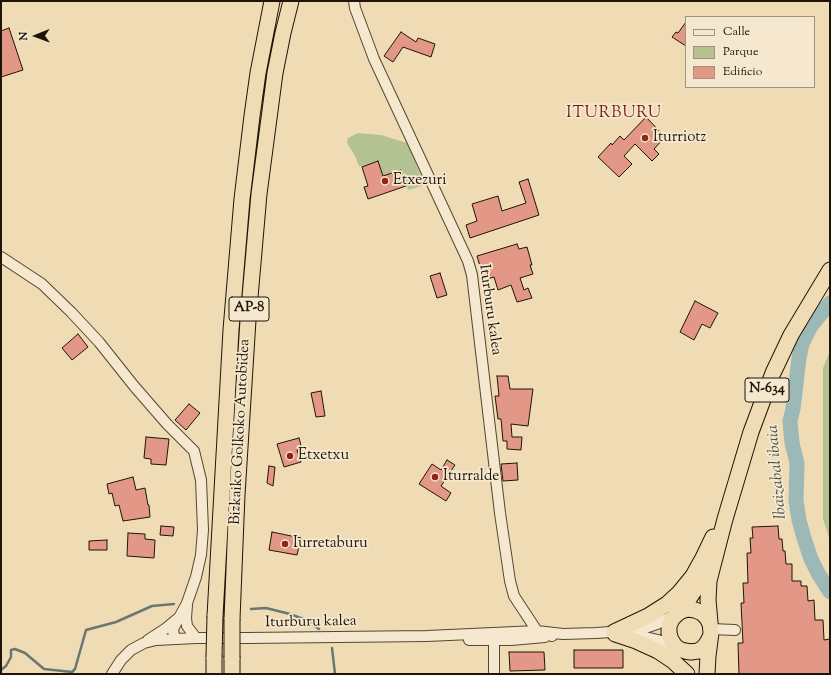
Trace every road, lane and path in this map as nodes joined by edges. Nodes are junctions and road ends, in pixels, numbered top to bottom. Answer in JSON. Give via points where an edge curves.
{"nodes":[{"id":1,"x":272,"y":1,"type":"edge"},
{"id":2,"x":291,"y":1,"type":"edge"},
{"id":3,"x":354,"y":1,"type":"edge"},
{"id":4,"x":1,"y":257,"type":"edge"},
{"id":5,"x":830,"y":270,"type":"edge"},
{"id":6,"x":725,"y":519,"type":"junction"},
{"id":7,"x":679,"y":612,"type":"junction"},
{"id":8,"x":182,"y":618,"type":"junction"},
{"id":9,"x":711,"y":630,"type":"junction"},
{"id":10,"x":734,"y":630,"type":"dead end"},
{"id":11,"x":537,"y":631,"type":"junction"},
{"id":12,"x":524,"y":632,"type":"junction"},
{"id":13,"x":614,"y":633,"type":"junction"},
{"id":14,"x":453,"y":634,"type":"junction"},
{"id":15,"x":563,"y":634,"type":"junction"},
{"id":16,"x":427,"y":636,"type":"junction"},
{"id":17,"x":552,"y":636,"type":"junction"},
{"id":18,"x":196,"y":638,"type":"junction"},
{"id":19,"x":176,"y":639,"type":"junction"},
{"id":20,"x":494,"y":640,"type":"junction"},
{"id":21,"x":144,"y":643,"type":"junction"},
{"id":22,"x":677,"y":648,"type":"junction"},
{"id":23,"x":112,"y":674,"type":"edge"},
{"id":24,"x":214,"y":674,"type":"edge"},
{"id":25,"x":232,"y":674,"type":"edge"},
{"id":26,"x":494,"y":674,"type":"edge"},
{"id":27,"x":687,"y":674,"type":"edge"},
{"id":28,"x":696,"y":674,"type":"edge"},
{"id":29,"x":707,"y":674,"type":"edge"}],
"edges":[{"from":1,"to":24,"type":"highway","name":"Bizkaiko Golkoko Autobidea","number":"AP-8","bridge":true,"via":[[258,73],[242,199],[231,330]]},
{"from":2,"to":25,"type":"highway","name":"Bizkaiko Golkoko Autobidea","number":"AP-8","bridge":true,"via":[[275,73],[259,194],[238,487]]},
{"from":3,"to":11,"type":"street","name":"Iturburu kalea","via":[[374,59],[468,261],[472,275],[510,581],[514,596]]},
{"from":4,"to":8,"type":"street","via":[[42,284],[71,312],[167,424],[194,451],[201,480],[203,530],[196,577]]},
{"from":5,"to":6,"type":"highway","number":"N-634","via":[[791,335],[773,373],[751,432]]},
{"from":6,"to":7,"type":"highway","number":"N-634","via":[[702,579]]},
{"from":6,"to":9,"type":"highway","number":"N-634","via":[[709,581]]},
{"from":6,"to":13,"type":"highway","via":[[714,534],[693,576],[678,593],[667,604],[648,616]]},
{"from":7,"to":9,"type":"highway","via":[[688,609],[702,613],[707,618]]},
{"from":7,"to":13,"type":"street","via":[[639,630]]},
{"from":7,"to":22,"type":"highway","number":"N-634","via":[[669,626],[671,640]]},
{"from":8,"to":18,"type":"street"},
{"from":8,"to":19,"type":"street","via":[[174,627]]},
{"from":8,"to":21,"type":"street"},
{"from":9,"to":10,"type":"street"},
{"from":9,"to":22,"type":"highway","via":[[708,643],[698,651],[685,652]]},
{"from":9,"to":29,"type":"highway","number":"N-634"},
{"from":11,"to":12,"type":"street"},
{"from":11,"to":15,"type":"street"},
{"from":11,"to":17,"type":"street"},
{"from":12,"to":14,"type":"street"},
{"from":12,"to":20,"type":"street"},
{"from":13,"to":15,"type":"street"},
{"from":13,"to":22,"type":"street","via":[[658,640]]},
{"from":13,"to":27,"type":"highway","via":[[658,651]]},
{"from":14,"to":16,"type":"street"},
{"from":14,"to":20,"type":"street"},
{"from":15,"to":17,"type":"street"},
{"from":16,"to":18,"type":"street","name":"Iturburu kalea"},
{"from":16,"to":20,"type":"street"},
{"from":17,"to":20,"type":"street"},
{"from":18,"to":19,"type":"street","name":"Iturburu kalea"},
{"from":19,"to":21,"type":"street","name":"Iturburu kalea"},
{"from":20,"to":26,"type":"street"},
{"from":21,"to":23,"type":"street","via":[[131,650]]},
{"from":22,"to":28,"type":"highway","number":"N-634"}]}
